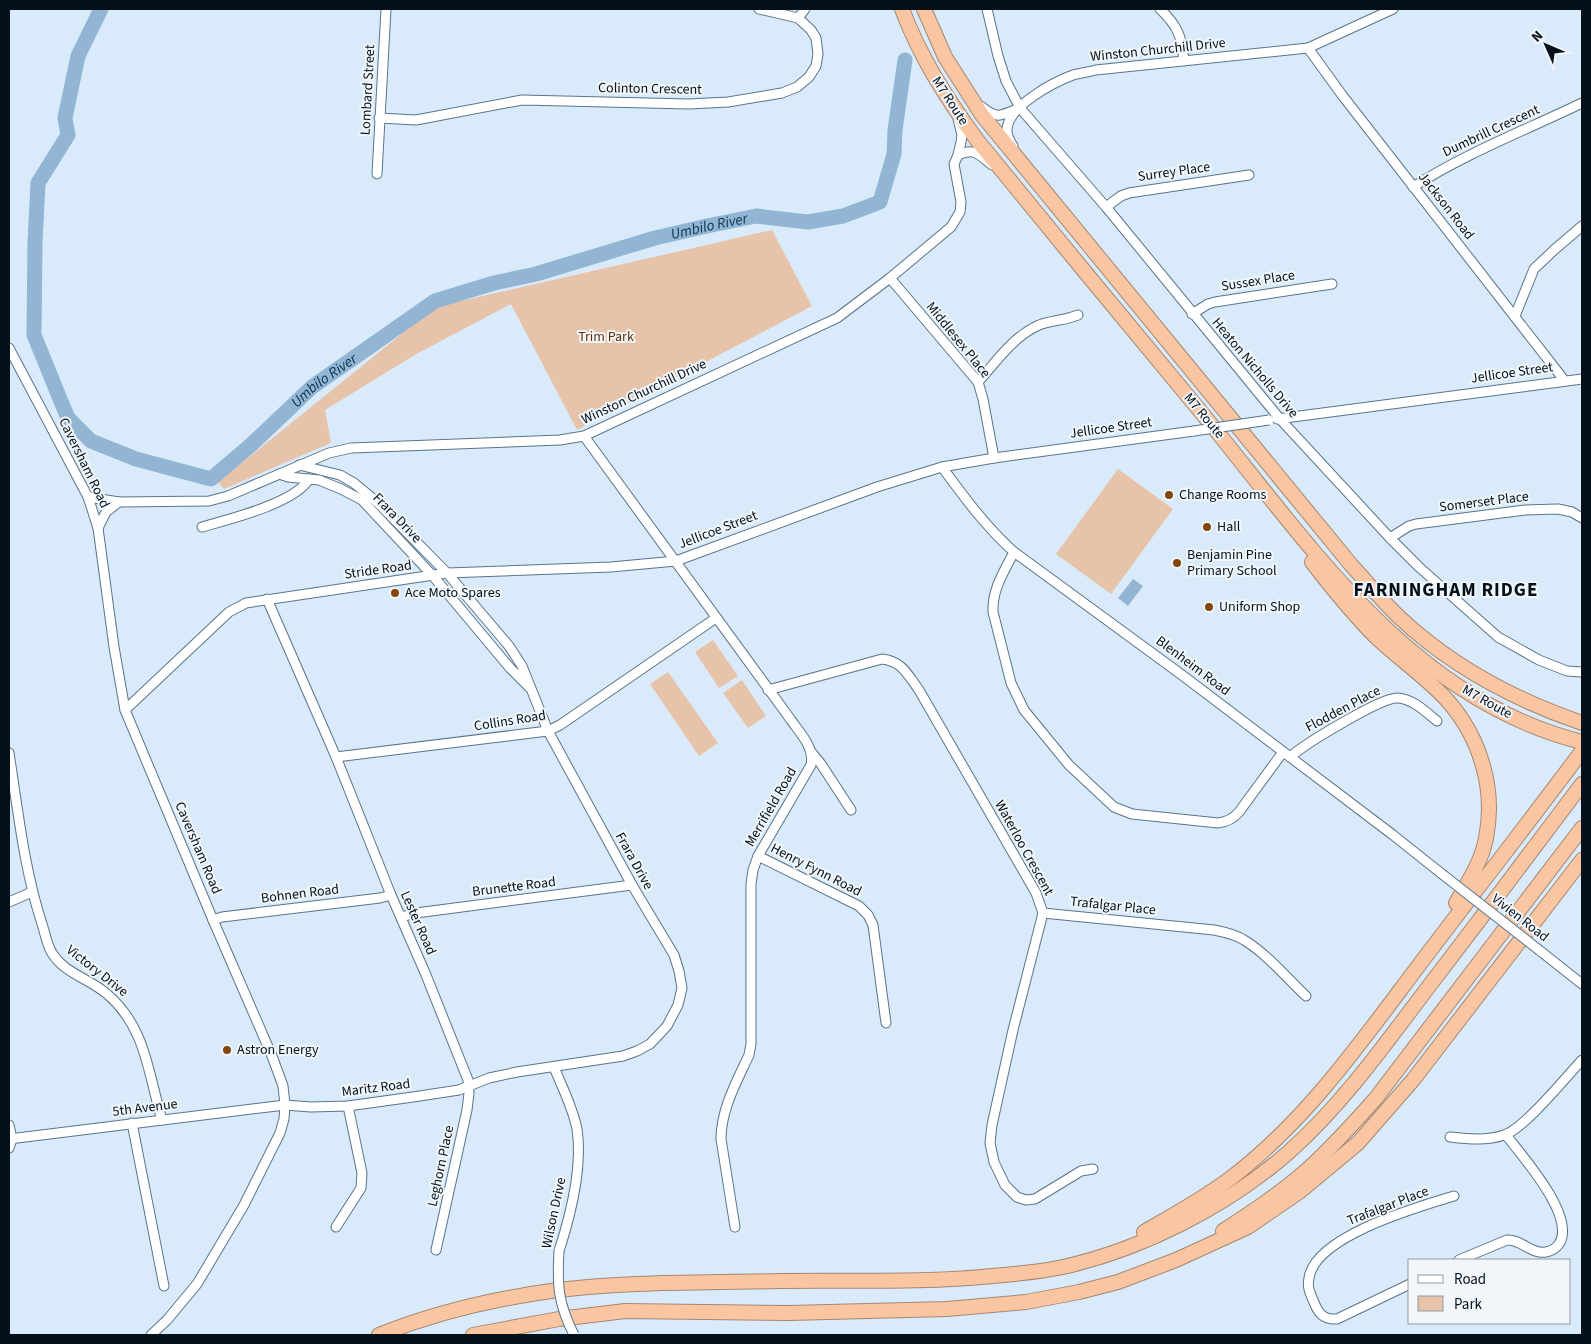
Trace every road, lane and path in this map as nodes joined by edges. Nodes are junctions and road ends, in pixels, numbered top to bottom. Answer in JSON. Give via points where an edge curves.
{"nodes":[{"id":1,"x":386,"y":9,"type":"edge"},
{"id":2,"x":760,"y":9,"type":"edge"},
{"id":3,"x":804,"y":9,"type":"edge"},
{"id":4,"x":902,"y":9,"type":"edge"},
{"id":5,"x":924,"y":9,"type":"edge"},
{"id":6,"x":987,"y":9,"type":"edge"},
{"id":7,"x":1160,"y":9,"type":"edge"},
{"id":8,"x":1393,"y":9,"type":"edge"},
{"id":9,"x":798,"y":18,"type":"junction"},
{"id":10,"x":1308,"y":48,"type":"junction"},
{"id":11,"x":1184,"y":61,"type":"junction"},
{"id":12,"x":970,"y":96,"type":"junction"},
{"id":13,"x":1582,"y":103,"type":"edge"},
{"id":14,"x":1020,"y":108,"type":"junction"},
{"id":15,"x":954,"y":109,"type":"junction"},
{"id":16,"x":379,"y":118,"type":"junction"},
{"id":17,"x":958,"y":156,"type":"junction"},
{"id":18,"x":1025,"y":168,"type":"junction"},
{"id":19,"x":377,"y":174,"type":"dead end"},
{"id":20,"x":1249,"y":175,"type":"dead end"},
{"id":21,"x":1009,"y":180,"type":"junction"},
{"id":22,"x":1413,"y":187,"type":"junction"},
{"id":23,"x":1106,"y":207,"type":"junction"},
{"id":24,"x":1582,"y":226,"type":"edge"},
{"id":25,"x":890,"y":278,"type":"junction"},
{"id":26,"x":1332,"y":284,"type":"dead end"},
{"id":27,"x":1192,"y":314,"type":"junction"},
{"id":28,"x":1078,"y":315,"type":"dead end"},
{"id":29,"x":1515,"y":316,"type":"junction"},
{"id":30,"x":9,"y":348,"type":"edge"},
{"id":31,"x":1582,"y":379,"type":"edge"},
{"id":32,"x":1564,"y":380,"type":"junction"},
{"id":33,"x":978,"y":382,"type":"junction"},
{"id":34,"x":1280,"y":419,"type":"junction"},
{"id":35,"x":584,"y":436,"type":"junction"},
{"id":36,"x":1226,"y":442,"type":"junction"},
{"id":37,"x":329,"y":453,"type":"junction"},
{"id":38,"x":994,"y":458,"type":"junction"},
{"id":39,"x":299,"y":465,"type":"junction"},
{"id":40,"x":942,"y":467,"type":"junction"},
{"id":41,"x":331,"y":472,"type":"junction"},
{"id":42,"x":279,"y":474,"type":"junction"},
{"id":43,"x":310,"y":479,"type":"junction"},
{"id":44,"x":88,"y":497,"type":"junction"},
{"id":45,"x":119,"y":502,"type":"junction"},
{"id":46,"x":1582,"y":518,"type":"edge"},
{"id":47,"x":202,"y":527,"type":"dead end"},
{"id":48,"x":98,"y":528,"type":"junction"},
{"id":49,"x":1390,"y":538,"type":"junction"},
{"id":50,"x":1014,"y":552,"type":"junction"},
{"id":51,"x":676,"y":560,"type":"junction"},
{"id":52,"x":447,"y":573,"type":"junction"},
{"id":53,"x":433,"y":576,"type":"junction"},
{"id":54,"x":267,"y":599,"type":"junction"},
{"id":55,"x":716,"y":618,"type":"junction"},
{"id":56,"x":1582,"y":672,"type":"edge"},
{"id":57,"x":531,"y":688,"type":"junction"},
{"id":58,"x":768,"y":690,"type":"junction"},
{"id":59,"x":125,"y":710,"type":"junction"},
{"id":60,"x":1437,"y":721,"type":"dead end"},
{"id":61,"x":1582,"y":723,"type":"edge"},
{"id":62,"x":548,"y":731,"type":"junction"},
{"id":63,"x":1581,"y":749,"type":"edge"},
{"id":64,"x":9,"y":753,"type":"edge"},
{"id":65,"x":812,"y":754,"type":"junction"},
{"id":66,"x":1286,"y":755,"type":"junction"},
{"id":67,"x":336,"y":757,"type":"junction"},
{"id":68,"x":1582,"y":784,"type":"edge"},
{"id":69,"x":851,"y":810,"type":"dead end"},
{"id":70,"x":1582,"y":828,"type":"edge"},
{"id":71,"x":758,"y":856,"type":"junction"},
{"id":72,"x":1582,"y":860,"type":"edge"},
{"id":73,"x":1582,"y":872,"type":"edge"},
{"id":74,"x":1442,"y":874,"type":"joint"},
{"id":75,"x":632,"y":885,"type":"junction"},
{"id":76,"x":32,"y":892,"type":"junction"},
{"id":77,"x":391,"y":894,"type":"junction"},
{"id":78,"x":9,"y":902,"type":"edge"},
{"id":79,"x":1043,"y":913,"type":"junction"},
{"id":80,"x":401,"y":917,"type":"junction"},
{"id":81,"x":213,"y":920,"type":"junction"},
{"id":82,"x":1531,"y":926,"type":"junction"},
{"id":83,"x":1582,"y":984,"type":"edge"},
{"id":84,"x":1306,"y":996,"type":"dead end"},
{"id":85,"x":1394,"y":998,"type":"junction"},
{"id":86,"x":886,"y":1022,"type":"dead end"},
{"id":87,"x":1582,"y":1060,"type":"edge"},
{"id":88,"x":554,"y":1067,"type":"junction"},
{"id":89,"x":469,"y":1086,"type":"junction"},
{"id":90,"x":285,"y":1105,"type":"junction"},
{"id":91,"x":348,"y":1106,"type":"junction"},
{"id":92,"x":162,"y":1120,"type":"junction"},
{"id":93,"x":132,"y":1123,"type":"junction"},
{"id":94,"x":9,"y":1125,"type":"edge"},
{"id":95,"x":1506,"y":1135,"type":"junction"},
{"id":96,"x":1450,"y":1137,"type":"dead end"},
{"id":97,"x":10,"y":1139,"type":"edge"},
{"id":98,"x":9,"y":1148,"type":"edge"},
{"id":99,"x":1093,"y":1169,"type":"dead end"},
{"id":100,"x":1454,"y":1196,"type":"dead end"},
{"id":101,"x":336,"y":1227,"type":"dead end"},
{"id":102,"x":735,"y":1227,"type":"dead end"},
{"id":103,"x":436,"y":1250,"type":"dead end"},
{"id":104,"x":1191,"y":1252,"type":"junction"},
{"id":105,"x":1461,"y":1259,"type":"edge"},
{"id":106,"x":1063,"y":1267,"type":"junction"},
{"id":107,"x":1408,"y":1285,"type":"edge"},
{"id":108,"x":164,"y":1286,"type":"dead end"},
{"id":109,"x":151,"y":1335,"type":"edge"},
{"id":110,"x":379,"y":1335,"type":"edge"},
{"id":111,"x":473,"y":1335,"type":"edge"},
{"id":112,"x":574,"y":1335,"type":"edge"}],
"edges":[{"from":1,"to":16,"type":"street","name":"Lombard Street"},
{"from":2,"to":9,"type":"street"},
{"from":3,"to":9,"type":"street"},
{"from":4,"to":15,"type":"highway","name":"M7 Route"},
{"from":5,"to":12,"type":"highway","name":"M7 Route","via":[[945,57]]},
{"from":6,"to":14,"type":"street","name":"Heaton Nicholls Drive","via":[[1006,81]]},
{"from":7,"to":11,"type":"street","via":[[1179,31]]},
{"from":8,"to":10,"type":"street","name":"Winston Churchill Drive"},
{"from":9,"to":16,"type":"street","name":"Colinton Crescent","via":[[816,38],[816,66],[797,87],[782,93],[728,102],[689,104],[522,100],[416,120]]},
{"from":10,"to":11,"type":"street","name":"Winston Churchill Drive"},
{"from":10,"to":22,"type":"street","name":"Jackson Road"},
{"from":11,"to":14,"type":"street","name":"Winston Churchill Drive","via":[[1074,75],[1041,91]]},
{"from":12,"to":14,"type":"street","via":[[990,114],[1004,114]]},
{"from":12,"to":18,"type":"highway","name":"M7 Route"},
{"from":13,"to":22,"type":"street","name":"Dumbrill Crescent","via":[[1472,154]]},
{"from":14,"to":18,"type":"street","via":[[1010,120],[1007,131]]},
{"from":14,"to":23,"type":"street","name":"Heaton Nicholls Drive"},
{"from":15,"to":17,"type":"street","name":"Winston Churchill Drive","via":[[962,135]]},
{"from":15,"to":21,"type":"highway","name":"M7 Route"},
{"from":16,"to":19,"type":"street","name":"Lombard Street"},
{"from":17,"to":21,"type":"street","via":[[974,152]]},
{"from":17,"to":25,"type":"street","name":"Winston Churchill Drive","via":[[954,164],[961,202],[956,220]]},
{"from":18,"to":61,"type":"highway","name":"M7 Route","via":[[1352,566],[1399,617],[1455,662],[1513,695]]},
{"from":20,"to":23,"type":"street","name":"Surrey Place","via":[[1129,193]]},
{"from":21,"to":36,"type":"highway","name":"M7 Route"},
{"from":22,"to":29,"type":"street","name":"Jackson Road"},
{"from":23,"to":27,"type":"street","name":"Heaton Nicholls Drive"},
{"from":24,"to":29,"type":"street","via":[[1534,269]]},
{"from":25,"to":33,"type":"street","name":"Middlesex Place"},
{"from":25,"to":35,"type":"street","name":"Winston Churchill Drive","via":[[837,318]]},
{"from":26,"to":27,"type":"street","name":"Sussex Place","via":[[1214,302]]},
{"from":27,"to":34,"type":"street","name":"Heaton Nicholls Drive"},
{"from":28,"to":33,"type":"street","via":[[1038,325],[1026,332]]},
{"from":29,"to":32,"type":"street","name":"Jackson Road"},
{"from":30,"to":44,"type":"street","name":"Caversham Road"},
{"from":31,"to":32,"type":"street","name":"Jellicoe Street"},
{"from":32,"to":34,"type":"street","name":"Jellicoe Street"},
{"from":33,"to":38,"type":"street","name":"Middlesex Place"},
{"from":34,"to":38,"type":"street","name":"Jellicoe Street","bridge":true},
{"from":34,"to":49,"type":"street","name":"Heaton Nicholls Drive"},
{"from":35,"to":37,"type":"street","name":"Winston Churchill Drive","via":[[351,448]]},
{"from":35,"to":51,"type":"street"},
{"from":36,"to":63,"type":"highway","name":"M7 Route","via":[[1345,587],[1408,649],[1478,699]]},
{"from":36,"to":85,"type":"highway","via":[[1264,501],[1358,618],[1457,712],[1480,755],[1488,796],[1488,818],[1480,859],[1456,903]]},
{"from":37,"to":39,"type":"street","name":"Winston Churchill Drive"},
{"from":37,"to":41,"type":"street","via":[[327,465]]},
{"from":38,"to":40,"type":"street","name":"Jellicoe Street"},
{"from":39,"to":41,"type":"street","name":"Frara Drive"},
{"from":39,"to":42,"type":"street","name":"Winston Churchill Drive"},
{"from":40,"to":50,"type":"street","name":"Blenheim Road","via":[[978,515]]},
{"from":40,"to":51,"type":"street","name":"Jellicoe Street","via":[[868,490]]},
{"from":41,"to":52,"type":"street","name":"Frara Drive","via":[[354,483],[378,503]]},
{"from":42,"to":43,"type":"street","name":"Frara Drive"},
{"from":42,"to":45,"type":"street","name":"Winston Churchill Drive","via":[[209,501]]},
{"from":43,"to":47,"type":"street","via":[[301,490],[283,500]]},
{"from":43,"to":53,"type":"street","name":"Frara Drive","via":[[362,500]]},
{"from":44,"to":45,"type":"street","name":"Winston Churchill Drive"},
{"from":44,"to":48,"type":"street","name":"Caversham Road"},
{"from":45,"to":48,"type":"street","via":[[108,509]]},
{"from":46,"to":49,"type":"street","name":"Somerset Place","via":[[1558,509],[1525,510],[1416,524]]},
{"from":48,"to":59,"type":"street","name":"Caversham Road"},
{"from":49,"to":56,"type":"street","name":"Heaton Nicholls Drive","via":[[1498,637],[1539,660],[1567,671]]},
{"from":50,"to":66,"type":"street","name":"Blenheim Road"},
{"from":50,"to":66,"type":"street","name":"Flodden Place","via":[[992,600],[992,612],[1011,683],[1024,710],[1069,765],[1114,807],[1132,814],[1218,824],[1226,822],[1233,819]]},
{"from":51,"to":52,"type":"street","name":"Stride Road","via":[[611,567]]},
{"from":51,"to":55,"type":"street"},
{"from":52,"to":53,"type":"street","name":"Stride Road"},
{"from":52,"to":57,"type":"street","name":"Frara Drive","via":[[508,646],[522,666]]},
{"from":53,"to":54,"type":"street","name":"Stride Road"},
{"from":53,"to":57,"type":"street","name":"Frara Drive","via":[[510,668]]},
{"from":54,"to":59,"type":"street","name":"Stride Road","via":[[246,603],[229,612]]},
{"from":54,"to":67,"type":"street","name":"Lester Road"},
{"from":55,"to":58,"type":"street"},
{"from":55,"to":62,"type":"street","name":"Collins Road"},
{"from":57,"to":62,"type":"street","name":"Frara Drive"},
{"from":58,"to":65,"type":"street"},
{"from":58,"to":79,"type":"street","name":"Waterloo Crescent","via":[[882,659],[903,667],[1036,893]]},
{"from":59,"to":81,"type":"street","name":"Caversham Road"},
{"from":60,"to":66,"type":"street","name":"Flodden Place","via":[[1405,699],[1387,699]]},
{"from":62,"to":67,"type":"street","name":"Collins Road"},
{"from":62,"to":75,"type":"street","name":"Frara Drive"},
{"from":63,"to":85,"type":"highway"},
{"from":64,"to":76,"type":"street","name":"Victory Drive"},
{"from":65,"to":69,"type":"street"},
{"from":65,"to":71,"type":"street","name":"Merrifield Road","via":[[811,765]]},
{"from":66,"to":74,"type":"street","name":"Blenheim Road"},
{"from":67,"to":77,"type":"street","name":"Lester Road"},
{"from":68,"to":106,"type":"highway","via":[[1371,1063],[1327,1114],[1288,1152],[1242,1187],[1189,1220],[1129,1247]]},
{"from":70,"to":104,"type":"highway","via":[[1400,1068],[1342,1137],[1272,1198]]},
{"from":71,"to":86,"type":"street","name":"Henry Fynn Road","via":[[859,906],[868,915],[873,925]]},
{"from":71,"to":102,"type":"street","name":"Merrifield Road","via":[[751,884],[751,1044],[721,1127]]},
{"from":72,"to":82,"type":"highway"},
{"from":73,"to":82,"type":"highway"},
{"from":74,"to":83,"type":"street","name":"Vivien Road","bridge":true},
{"from":75,"to":80,"type":"street","name":"Brunette Road"},
{"from":75,"to":88,"type":"street","name":"Frara Drive","via":[[674,955],[682,988],[678,1005],[667,1026],[650,1044],[637,1051]]},
{"from":76,"to":78,"type":"street"},
{"from":76,"to":92,"type":"street","name":"Victory Drive","via":[[52,952],[71,971],[109,996],[131,1021],[140,1040]]},
{"from":77,"to":80,"type":"street","name":"Lester Road"},
{"from":77,"to":81,"type":"street","name":"Bohnen Road"},
{"from":79,"to":84,"type":"street","name":"Trafalgar Place","via":[[1231,934],[1260,952]]},
{"from":79,"to":99,"type":"street","name":"Waterloo Crescent","via":[[1013,1030],[990,1143],[994,1162],[1006,1185],[1017,1197],[1026,1200],[1045,1194],[1081,1171]]},
{"from":80,"to":89,"type":"street","name":"Lester Road"},
{"from":81,"to":90,"type":"street","name":"Caversham Road","via":[[272,1056],[283,1086]]},
{"from":82,"to":104,"type":"highway","via":[[1404,1092],[1358,1142],[1299,1192],[1248,1227]]},
{"from":85,"to":106,"type":"highway","via":[[1312,1102],[1228,1180],[1132,1238]]},
{"from":87,"to":95,"type":"street","via":[[1520,1125]]},
{"from":88,"to":89,"type":"street","via":[[489,1078]]},
{"from":88,"to":112,"type":"street","name":"Wilson Drive","bridge":true,"via":[[577,1129],[576,1183],[559,1251],[558,1284],[562,1309]]},
{"from":89,"to":91,"type":"street","name":"Maritz Road"},
{"from":89,"to":103,"type":"street","name":"Leghorn Place","via":[[467,1110]]},
{"from":90,"to":91,"type":"street","name":"Maritz Road"},
{"from":90,"to":92,"type":"street","name":"5th Avenue"},
{"from":90,"to":109,"type":"street","name":"Caversham Road","via":[[284,1120],[274,1146],[225,1238],[197,1284]]},
{"from":91,"to":101,"type":"street","via":[[362,1181],[361,1188]]},
{"from":92,"to":93,"type":"street","name":"5th Avenue"},
{"from":93,"to":97,"type":"street","name":"5th Avenue"},
{"from":93,"to":108,"type":"street"},
{"from":94,"to":97,"type":"street"},
{"from":95,"to":96,"type":"street","via":[[1476,1139]]},
{"from":95,"to":105,"type":"street","via":[[1553,1200],[1562,1224],[1561,1241],[1546,1252],[1540,1252],[1507,1240]]},
{"from":97,"to":98,"type":"street"},
{"from":100,"to":107,"type":"street","name":"Trafalgar Place","via":[[1353,1233],[1317,1262],[1309,1276],[1308,1286],[1317,1309],[1329,1320]]},
{"from":104,"to":111,"type":"highway","via":[[1118,1282],[1026,1302],[947,1309],[788,1313],[625,1311]]},
{"from":106,"to":110,"type":"highway","via":[[944,1281],[625,1285],[554,1291],[454,1310]]}]}
